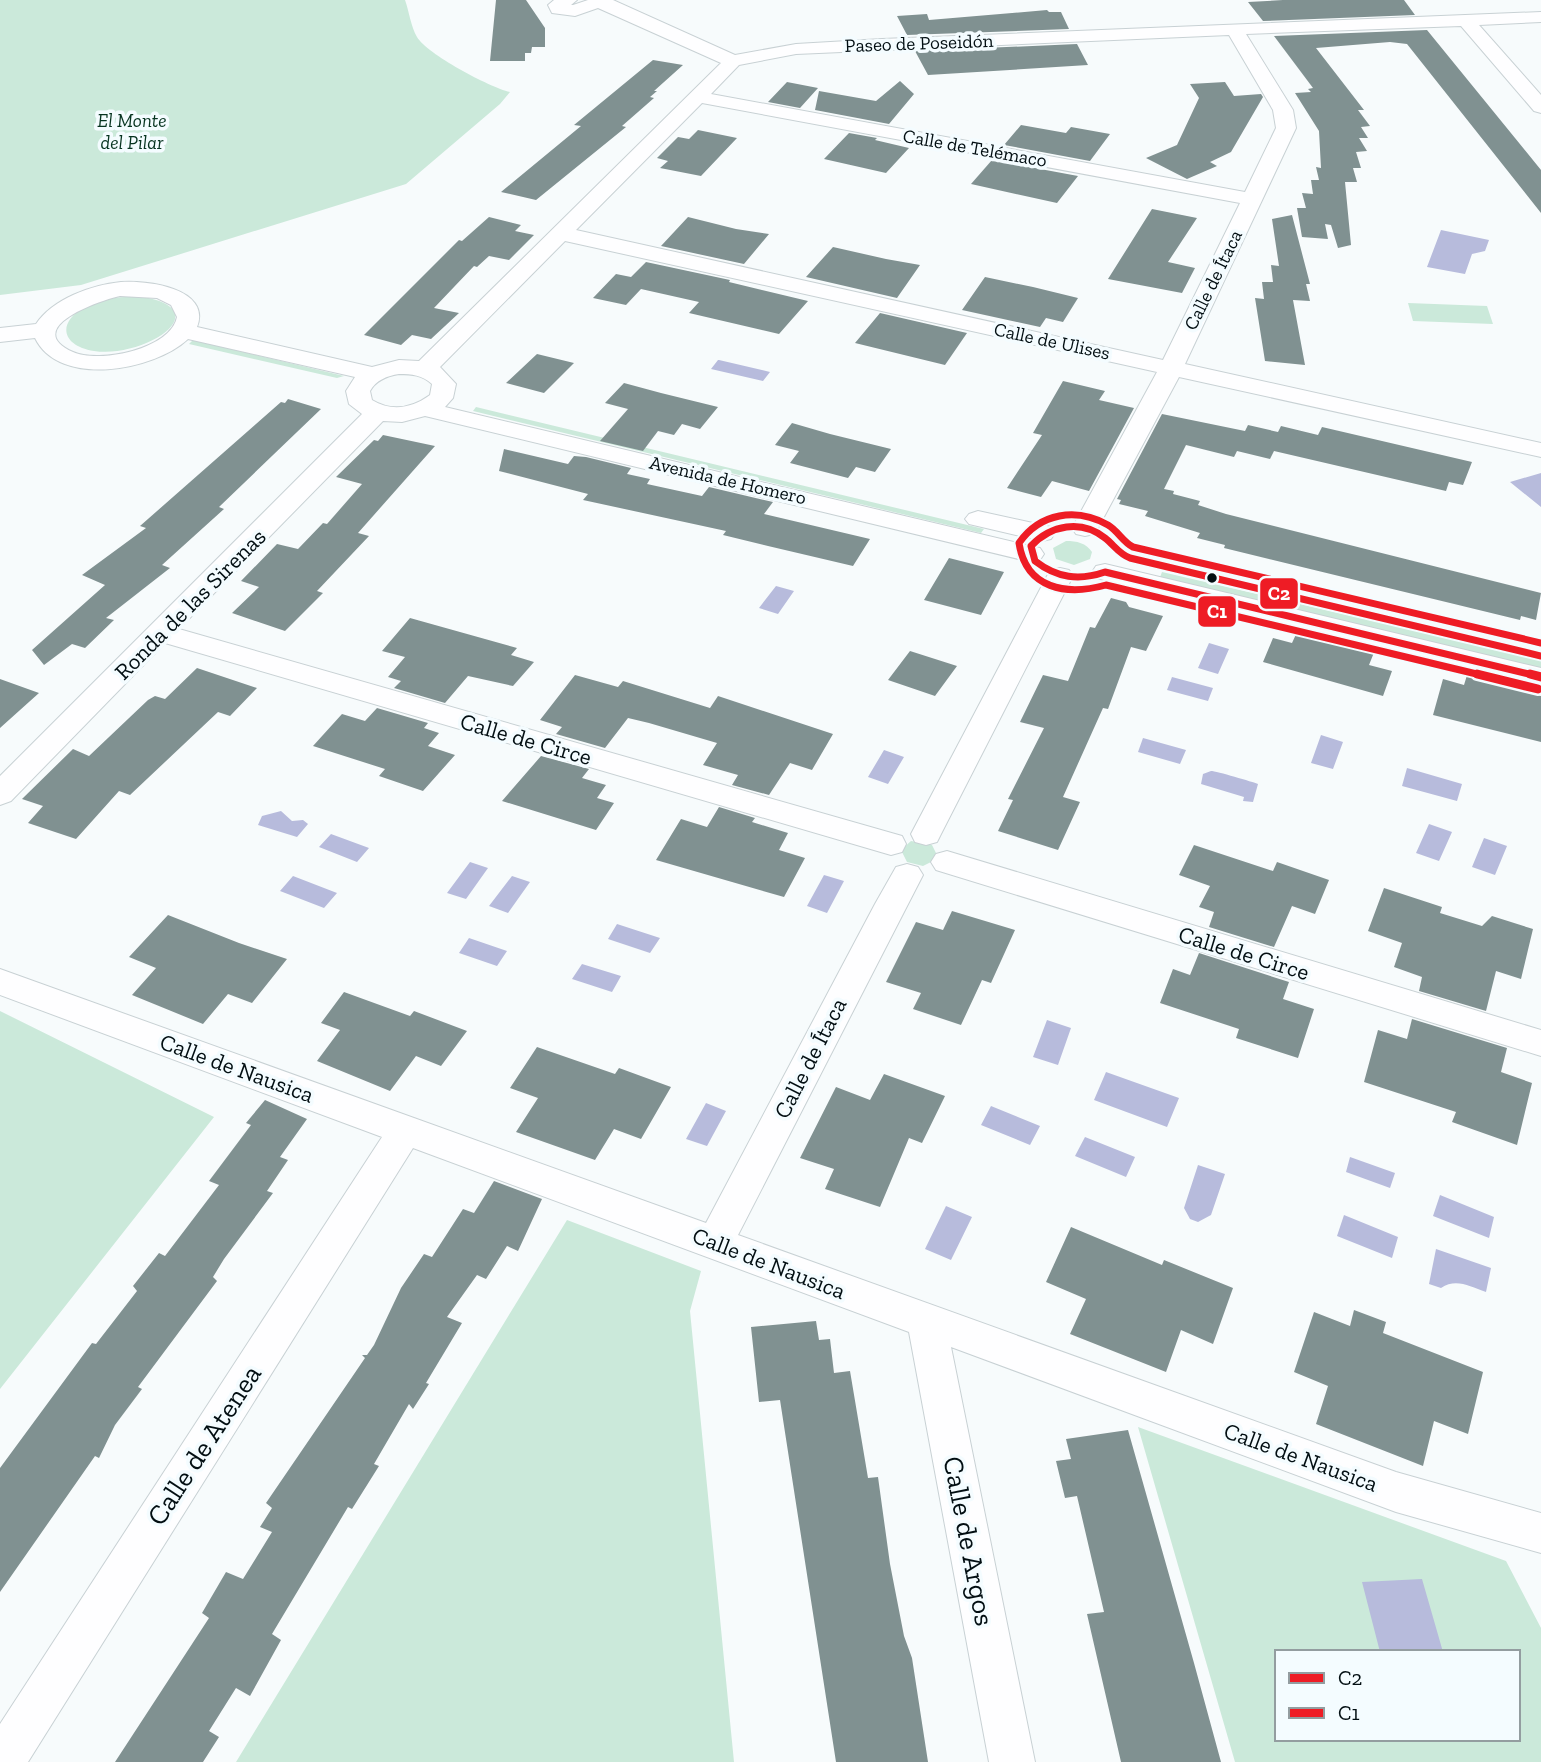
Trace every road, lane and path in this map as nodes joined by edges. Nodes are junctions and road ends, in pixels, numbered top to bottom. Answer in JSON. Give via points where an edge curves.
{"nodes":[{"id":1,"x":568,"y":0,"type":"edge"},
{"id":2,"x":601,"y":1,"type":"edge"},
{"id":3,"x":1541,"y":18,"type":"edge"},
{"id":4,"x":1467,"y":22,"type":"junction"},
{"id":5,"x":1235,"y":31,"type":"junction"},
{"id":6,"x":733,"y":61,"type":"junction"},
{"id":7,"x":699,"y":97,"type":"junction"},
{"id":8,"x":1541,"y":107,"type":"edge"},
{"id":9,"x":1252,"y":198,"type":"junction"},
{"id":10,"x":563,"y":234,"type":"junction"},
{"id":11,"x":46,"y":330,"type":"junction"},
{"id":12,"x":0,"y":335,"type":"edge"},
{"id":13,"x":176,"y":338,"type":"junction"},
{"id":14,"x":1171,"y":368,"type":"junction"},
{"id":15,"x":425,"y":369,"type":"junction"},
{"id":16,"x":366,"y":382,"type":"junction"},
{"id":17,"x":444,"y":391,"type":"junction"},
{"id":18,"x":424,"y":409,"type":"junction"},
{"id":19,"x":378,"y":412,"type":"junction"},
{"id":20,"x":1541,"y":450,"type":"edge"},
{"id":21,"x":1085,"y":528,"type":"junction"},
{"id":22,"x":1037,"y":544,"type":"junction"},
{"id":23,"x":1111,"y":563,"type":"junction"},
{"id":24,"x":1060,"y":576,"type":"junction"},
{"id":25,"x":162,"y":633,"type":"junction"},
{"id":26,"x":1541,"y":656,"type":"edge"},
{"id":27,"x":1541,"y":677,"type":"edge"},
{"id":28,"x":0,"y":794,"type":"edge"},
{"id":29,"x":926,"y":834,"type":"junction"},
{"id":30,"x":891,"y":844,"type":"junction"},
{"id":31,"x":947,"y":862,"type":"junction"},
{"id":32,"x":907,"y":875,"type":"junction"},
{"id":33,"x":0,"y":982,"type":"edge"},
{"id":34,"x":1541,"y":1043,"type":"edge"},
{"id":35,"x":406,"y":1129,"type":"junction"},
{"id":36,"x":715,"y":1242,"type":"junction"},
{"id":37,"x":926,"y":1320,"type":"junction"},
{"id":38,"x":1541,"y":1534,"type":"edge"},
{"id":39,"x":2,"y":1762,"type":"edge"},
{"id":40,"x":1012,"y":1762,"type":"edge"}],
"edges":[{"from":1,"to":2,"type":"street","via":[[557,5],[558,9],[575,11]]},
{"from":2,"to":6,"type":"street"},
{"from":3,"to":4,"type":"street","name":"Paseo de Poseidón"},
{"from":4,"to":5,"type":"street","name":"Paseo de Poseidón"},
{"from":4,"to":8,"type":"street"},
{"from":5,"to":6,"type":"street","name":"Paseo de Poseidón","via":[[796,49]]},
{"from":5,"to":9,"type":"street","name":"Calle de Ítaca","via":[[1283,110],[1286,128]]},
{"from":6,"to":7,"type":"street"},
{"from":7,"to":9,"type":"street","name":"Calle de Telémaco"},
{"from":7,"to":10,"type":"street"},
{"from":9,"to":14,"type":"street","name":"Calle de Ítaca"},
{"from":10,"to":14,"type":"street","name":"Calle de Ulises"},
{"from":10,"to":15,"type":"street"},
{"from":11,"to":12,"type":"street"},
{"from":11,"to":13,"type":"street","via":[[46,341],[54,350],[86,362],[129,359]]},
{"from":11,"to":13,"type":"street","via":[[52,318],[80,299],[141,289],[176,298],[186,308],[188,319]]},
{"from":13,"to":16,"type":"street"},
{"from":14,"to":20,"type":"street","name":"Calle de Ulises"},
{"from":14,"to":21,"type":"street","name":"Calle de Ítaca"},
{"from":15,"to":16,"type":"street","via":[[399,367]]},
{"from":15,"to":17,"type":"street","via":[[441,378]]},
{"from":16,"to":19,"type":"street","via":[[361,404]]},
{"from":17,"to":18,"type":"street"},
{"from":17,"to":22,"type":"street","name":"Avenida de Homero"},
{"from":18,"to":19,"type":"street"},
{"from":18,"to":22,"type":"street","name":"Avenida de Homero"},
{"from":19,"to":25,"type":"street","name":"Ronda de las Sirenas"},
{"from":21,"to":22,"type":"street","via":[[1062,527]]},
{"from":21,"to":23,"type":"street","via":[[1106,538]]},
{"from":22,"to":24,"type":"street","via":[[1041,567]]},
{"from":23,"to":24,"type":"street","via":[[1084,579]]},
{"from":23,"to":26,"type":"street","via":[[1154,564]]},
{"from":23,"to":27,"type":"street"},
{"from":24,"to":29,"type":"street"},
{"from":25,"to":28,"type":"street","name":"Ronda de las Sirenas"},
{"from":25,"to":30,"type":"street","name":"Calle de Circe"},
{"from":29,"to":30,"type":"street","via":[[902,835]]},
{"from":29,"to":31,"type":"street","via":[[946,848]]},
{"from":30,"to":32,"type":"street","via":[[889,862]]},
{"from":31,"to":32,"type":"street","via":[[936,873]]},
{"from":31,"to":34,"type":"street","name":"Calle de Circe"},
{"from":32,"to":36,"type":"street","name":"Calle de Ítaca"},
{"from":33,"to":35,"type":"street","name":"Calle de Nausica"},
{"from":35,"to":36,"type":"street","name":"Calle de Nausica"},
{"from":35,"to":39,"type":"street","name":"Calle de Atenea"},
{"from":36,"to":37,"type":"street","name":"Calle de Nausica"},
{"from":37,"to":38,"type":"street","name":"Calle de Nausica","via":[[1396,1492]]},
{"from":37,"to":40,"type":"street","name":"Calle de Argos"}]}
